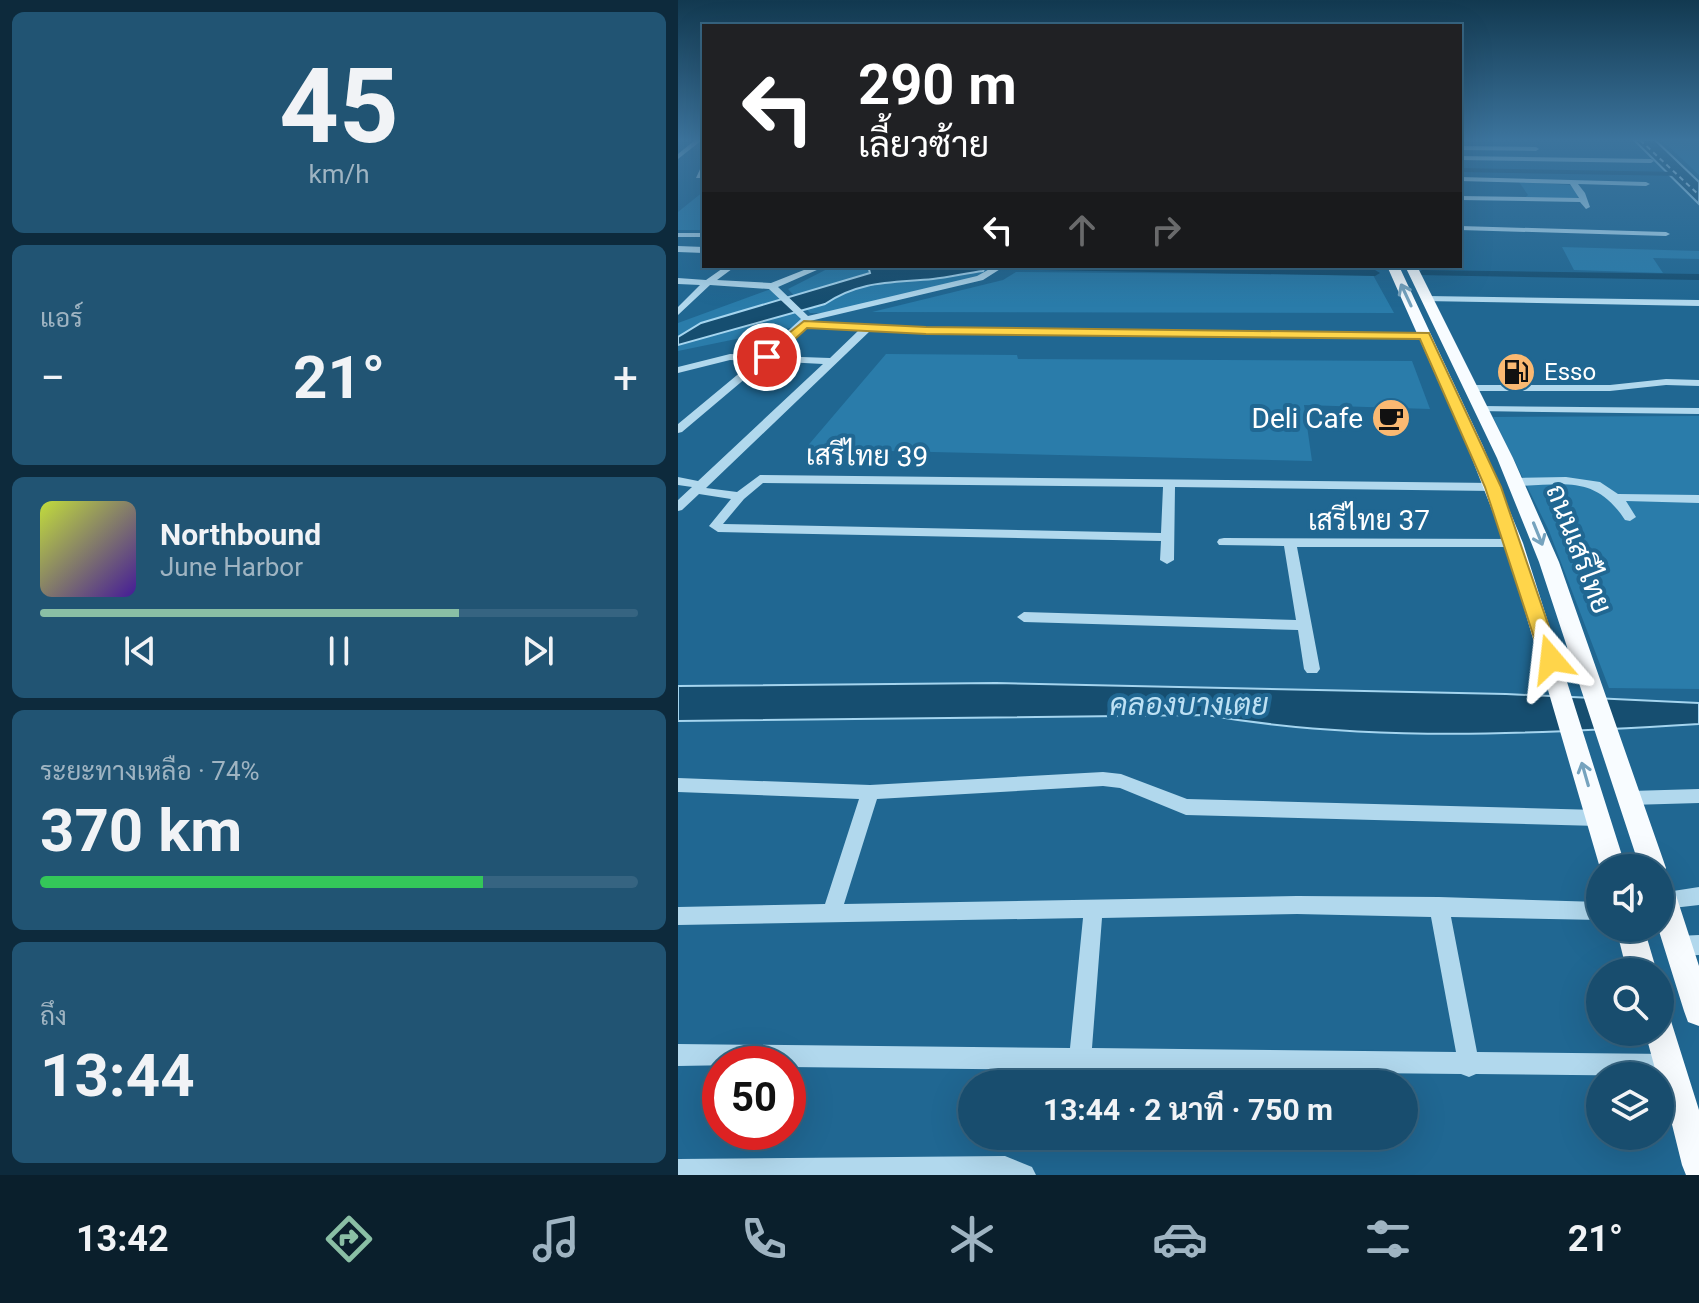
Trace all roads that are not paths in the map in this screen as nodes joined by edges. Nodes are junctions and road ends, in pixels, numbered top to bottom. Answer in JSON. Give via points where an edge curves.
{"nodes":[{"id":1,"x":1582,"y":195,"type":"edge"},
{"id":2,"x":1462,"y":198,"type":"edge"},
{"id":3,"x":1462,"y":229,"type":"edge"},
{"id":4,"x":678,"y":235,"type":"edge"},
{"id":5,"x":702,"y":235,"type":"edge"},
{"id":6,"x":1665,"y":235,"type":"dead end"},
{"id":7,"x":678,"y":249,"type":"edge"},
{"id":8,"x":702,"y":250,"type":"edge"},
{"id":9,"x":729,"y":268,"type":"edge"},
{"id":10,"x":818,"y":268,"type":"edge"},
{"id":11,"x":1394,"y":268,"type":"edge"},
{"id":12,"x":1412,"y":268,"type":"edge"},
{"id":13,"x":998,"y":269,"type":"edge"},
{"id":14,"x":678,"y":281,"type":"edge"},
{"id":15,"x":707,"y":283,"type":"junction"},
{"id":16,"x":776,"y":290,"type":"junction"},
{"id":17,"x":1427,"y":299,"type":"junction"},
{"id":18,"x":1699,"y":303,"type":"edge"},
{"id":19,"x":678,"y":312,"type":"edge"},
{"id":20,"x":803,"y":319,"type":"junction"},
{"id":21,"x":867,"y":328,"type":"junction"},
{"id":22,"x":1425,"y":336,"type":"junction"},
{"id":23,"x":767,"y":357,"type":"junction"},
{"id":24,"x":831,"y":361,"type":"junction"},
{"id":25,"x":678,"y":370,"type":"edge"},
{"id":26,"x":1443,"y":375,"type":"junction"},
{"id":27,"x":1468,"y":381,"type":"junction"},
{"id":28,"x":1699,"y":383,"type":"edge"},
{"id":29,"x":1481,"y":409,"type":"junction"},
{"id":30,"x":1699,"y":411,"type":"edge"},
{"id":31,"x":678,"y":430,"type":"edge"},
{"id":32,"x":678,"y":481,"type":"edge"},
{"id":33,"x":1516,"y":482,"type":"junction"},
{"id":34,"x":1169,"y":484,"type":"junction"},
{"id":35,"x":1493,"y":487,"type":"junction"},
{"id":36,"x":699,"y":488,"type":"junction"},
{"id":37,"x":740,"y":496,"type":"junction"},
{"id":38,"x":1620,"y":497,"type":"junction"},
{"id":39,"x":1699,"y":499,"type":"edge"},
{"id":40,"x":678,"y":507,"type":"edge"},
{"id":41,"x":1630,"y":517,"type":"dead end"},
{"id":42,"x":1168,"y":537,"type":"junction"},
{"id":43,"x":1224,"y":542,"type":"dead end"},
{"id":44,"x":1514,"y":543,"type":"junction"},
{"id":45,"x":1290,"y":545,"type":"junction"},
{"id":46,"x":1167,"y":560,"type":"dead end"},
{"id":47,"x":1024,"y":617,"type":"dead end"},
{"id":48,"x":1304,"y":625,"type":"junction"},
{"id":49,"x":1312,"y":669,"type":"dead end"},
{"id":50,"x":678,"y":785,"type":"edge"},
{"id":51,"x":870,"y":792,"type":"junction"},
{"id":52,"x":1699,"y":796,"type":"edge"},
{"id":53,"x":1630,"y":798,"type":"junction"},
{"id":54,"x":1598,"y":818,"type":"junction"},
{"id":55,"x":1609,"y":854,"type":"edge"},
{"id":56,"x":1648,"y":854,"type":"edge"},
{"id":57,"x":1674,"y":895,"type":"edge"},
{"id":58,"x":1699,"y":896,"type":"edge"},
{"id":59,"x":1439,"y":906,"type":"junction"},
{"id":60,"x":1093,"y":911,"type":"junction"},
{"id":61,"x":1586,"y":911,"type":"edge"},
{"id":62,"x":831,"y":914,"type":"junction"},
{"id":63,"x":678,"y":916,"type":"edge"},
{"id":64,"x":1674,"y":918,"type":"edge"},
{"id":65,"x":1688,"y":945,"type":"edge"},
{"id":66,"x":1699,"y":1011,"type":"edge"},
{"id":67,"x":678,"y":1055,"type":"edge"},
{"id":68,"x":1080,"y":1062,"type":"junction"},
{"id":69,"x":1586,"y":1065,"type":"edge"},
{"id":70,"x":1469,"y":1066,"type":"junction"},
{"id":71,"x":1674,"y":1082,"type":"edge"},
{"id":72,"x":1699,"y":1165,"type":"edge"},
{"id":73,"x":678,"y":1171,"type":"edge"},
{"id":74,"x":1024,"y":1175,"type":"edge"}],
"edges":[{"from":1,"to":2,"type":"street","via":[[1584,203]]},
{"from":3,"to":6,"type":"street"},
{"from":4,"to":5,"type":"street"},
{"from":7,"to":8,"type":"street"},
{"from":9,"to":15,"type":"street"},
{"from":10,"to":16,"type":"street"},
{"from":22,"to":11,"type":"main road","name":"ถนนเสรีไทย","one_way":true},
{"from":12,"to":17,"type":"main road","name":"ถนนเสรีไทย"},
{"from":13,"to":20,"type":"street"},
{"from":14,"to":15,"type":"street"},
{"from":15,"to":16,"type":"street"},
{"from":15,"to":19,"type":"street"},
{"from":16,"to":20,"type":"street"},
{"from":17,"to":18,"type":"street"},
{"from":17,"to":27,"type":"main road","name":"ถนนเสรีไทย"},
{"from":20,"to":21,"type":"street"},
{"from":20,"to":23,"type":"street"},
{"from":21,"to":22,"type":"street"},
{"from":21,"to":24,"type":"street"},
{"from":22,"to":26,"type":"main road","name":"ถนนเสรีไทย"},
{"from":23,"to":24,"type":"street"},
{"from":23,"to":25,"type":"street","via":[[730,357]]},
{"from":23,"to":31,"type":"street"},
{"from":24,"to":36,"type":"street"},
{"from":26,"to":27,"type":"main road"},
{"from":26,"to":35,"type":"main road","name":"ถนนเสรีไทย"},
{"from":27,"to":28,"type":"street","via":[[1610,388]]},
{"from":27,"to":29,"type":"main road","name":"ถนนเสรีไทย"},
{"from":29,"to":30,"type":"street"},
{"from":29,"to":33,"type":"main road","name":"ถนนเสรีไทย"},
{"from":32,"to":36,"type":"street"},
{"from":33,"to":38,"type":"street","via":[[1595,483]]},
{"from":33,"to":53,"type":"main road","name":"ถนนเสรีไทย","one_way":true},
{"from":34,"to":35,"type":"street","name":"เสรีไทย 39"},
{"from":34,"to":37,"type":"street","name":"เสรีไทย 39","via":[[760,479]]},
{"from":34,"to":42,"type":"street"},
{"from":35,"to":44,"type":"main road","name":"ถนนเสรีไทย"},
{"from":36,"to":37,"type":"street"},
{"from":36,"to":40,"type":"street"},
{"from":37,"to":42,"type":"street","name":"เสรีไทย 39","via":[[715,526]]},
{"from":38,"to":39,"type":"street"},
{"from":38,"to":41,"type":"street"},
{"from":42,"to":46,"type":"street"},
{"from":43,"to":45,"type":"street","name":"เสรีไทย 37"},
{"from":44,"to":45,"type":"street","name":"เสรีไทย 37"},
{"from":54,"to":44,"type":"main road","name":"ถนนเสรีไทย","one_way":true},
{"from":45,"to":48,"type":"street"},
{"from":47,"to":48,"type":"street"},
{"from":48,"to":49,"type":"street"},
{"from":50,"to":51,"type":"street"},
{"from":51,"to":54,"type":"street","via":[[1103,779],[1186,807]]},
{"from":51,"to":62,"type":"street"},
{"from":52,"to":53,"type":"street"},
{"from":53,"to":56,"type":"main road","name":"ถนนเสรีไทย"},
{"from":54,"to":55,"type":"main road","name":"ถนนเสรีไทย"},
{"from":57,"to":58,"type":"street"},
{"from":59,"to":60,"type":"street"},
{"from":59,"to":61,"type":"street"},
{"from":59,"to":70,"type":"street"},
{"from":60,"to":62,"type":"street"},
{"from":60,"to":68,"type":"street"},
{"from":62,"to":63,"type":"street"},
{"from":64,"to":65,"type":"main road"},
{"from":65,"to":66,"type":"main road"},
{"from":67,"to":68,"type":"street"},
{"from":68,"to":70,"type":"street"},
{"from":69,"to":70,"type":"street"},
{"from":71,"to":72,"type":"main road"},
{"from":73,"to":74,"type":"street","via":[[1005,1168]]}]}
